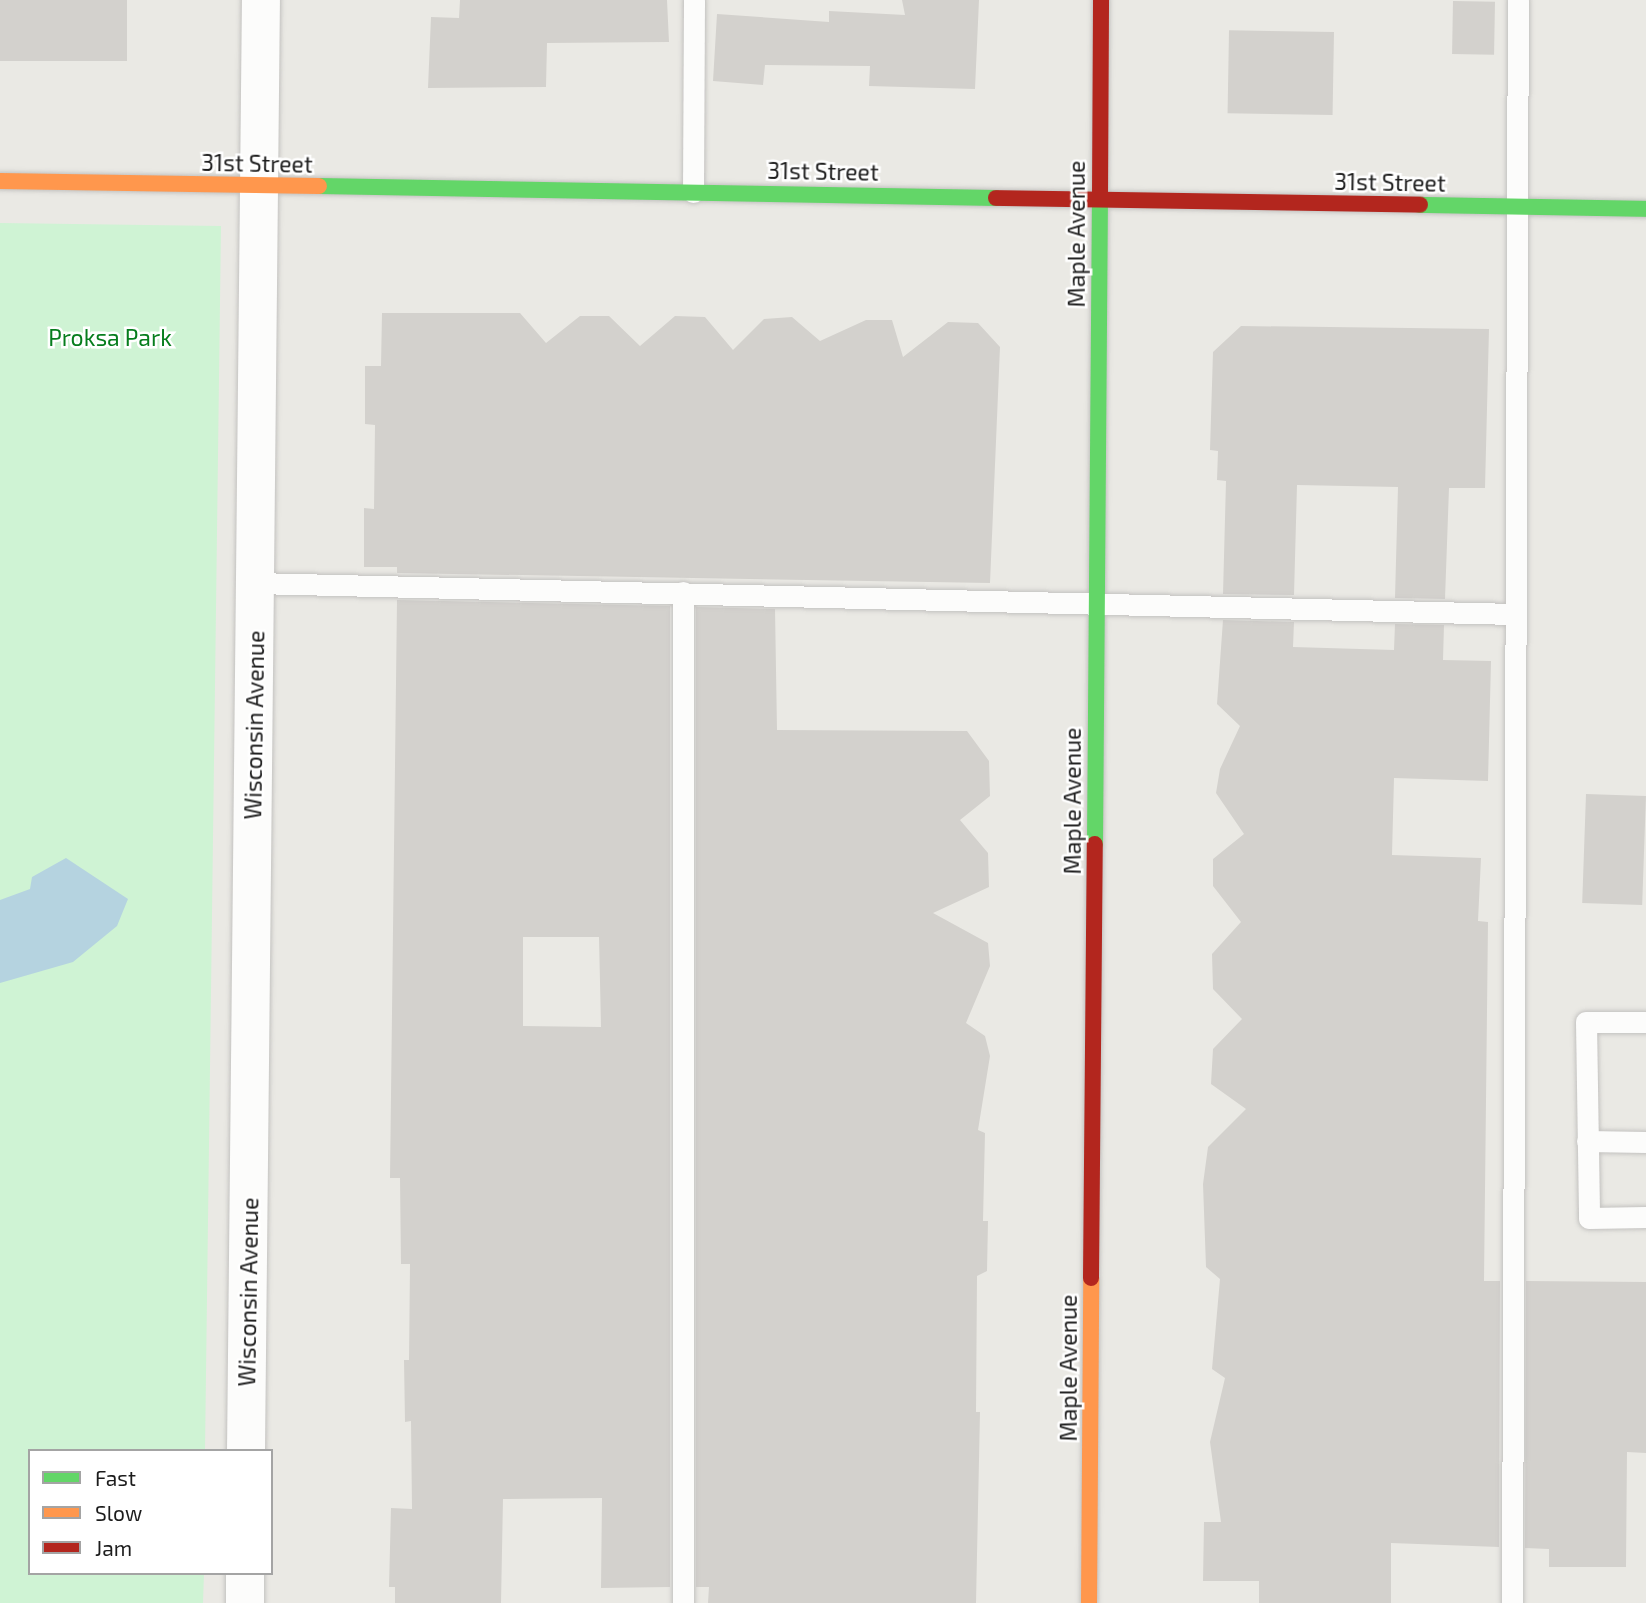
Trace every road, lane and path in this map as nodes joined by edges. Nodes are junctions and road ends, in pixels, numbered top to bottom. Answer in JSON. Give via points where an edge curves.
{"nodes":[{"id":1,"x":261,"y":0,"type":"edge"},
{"id":2,"x":694,"y":0,"type":"edge"},
{"id":3,"x":1101,"y":0,"type":"edge"},
{"id":4,"x":1518,"y":0,"type":"edge"},
{"id":5,"x":0,"y":181,"type":"edge"},
{"id":6,"x":259,"y":186,"type":"junction"},
{"id":7,"x":692,"y":191,"type":"junction"},
{"id":8,"x":1100,"y":198,"type":"junction"},
{"id":9,"x":1517,"y":208,"type":"junction"},
{"id":10,"x":1646,"y":209,"type":"edge"},
{"id":11,"x":255,"y":583,"type":"junction"},
{"id":12,"x":683,"y":592,"type":"junction"},
{"id":13,"x":1096,"y":603,"type":"junction"},
{"id":14,"x":1515,"y":614,"type":"junction"},
{"id":15,"x":1646,"y":1022,"type":"edge"},
{"id":16,"x":1587,"y":1141,"type":"junction"},
{"id":17,"x":1646,"y":1142,"type":"edge"},
{"id":18,"x":1646,"y":1217,"type":"edge"},
{"id":19,"x":246,"y":1449,"type":"edge"},
{"id":20,"x":245,"y":1575,"type":"edge"},
{"id":21,"x":245,"y":1603,"type":"edge"},
{"id":22,"x":683,"y":1603,"type":"edge"},
{"id":23,"x":1089,"y":1603,"type":"edge"},
{"id":24,"x":1512,"y":1603,"type":"edge"}],
"edges":[{"from":1,"to":6,"type":"street","name":"Wisconsin Avenue"},
{"from":2,"to":7,"type":"lane"},
{"from":3,"to":8,"type":"street","name":"Maple Avenue"},
{"from":4,"to":9,"type":"lane"},
{"from":5,"to":6,"type":"street","name":"31st Street"},
{"from":6,"to":7,"type":"street","name":"31st Street"},
{"from":6,"to":11,"type":"street","name":"Wisconsin Avenue"},
{"from":7,"to":8,"type":"street","name":"31st Street"},
{"from":8,"to":9,"type":"street","name":"31st Street"},
{"from":8,"to":13,"type":"street","name":"Maple Avenue"},
{"from":9,"to":10,"type":"street","name":"31st Street"},
{"from":9,"to":14,"type":"lane"},
{"from":11,"to":12,"type":"lane"},
{"from":11,"to":19,"type":"street","name":"Wisconsin Avenue"},
{"from":12,"to":13,"type":"lane"},
{"from":12,"to":22,"type":"lane"},
{"from":13,"to":14,"type":"lane"},
{"from":13,"to":23,"type":"street","name":"Maple Avenue"},
{"from":14,"to":24,"type":"lane"},
{"from":15,"to":16,"type":"lane","via":[[1586,1022]]},
{"from":16,"to":17,"type":"lane"},
{"from":16,"to":18,"type":"lane","via":[[1588,1218]]},
{"from":20,"to":21,"type":"street"}]}
